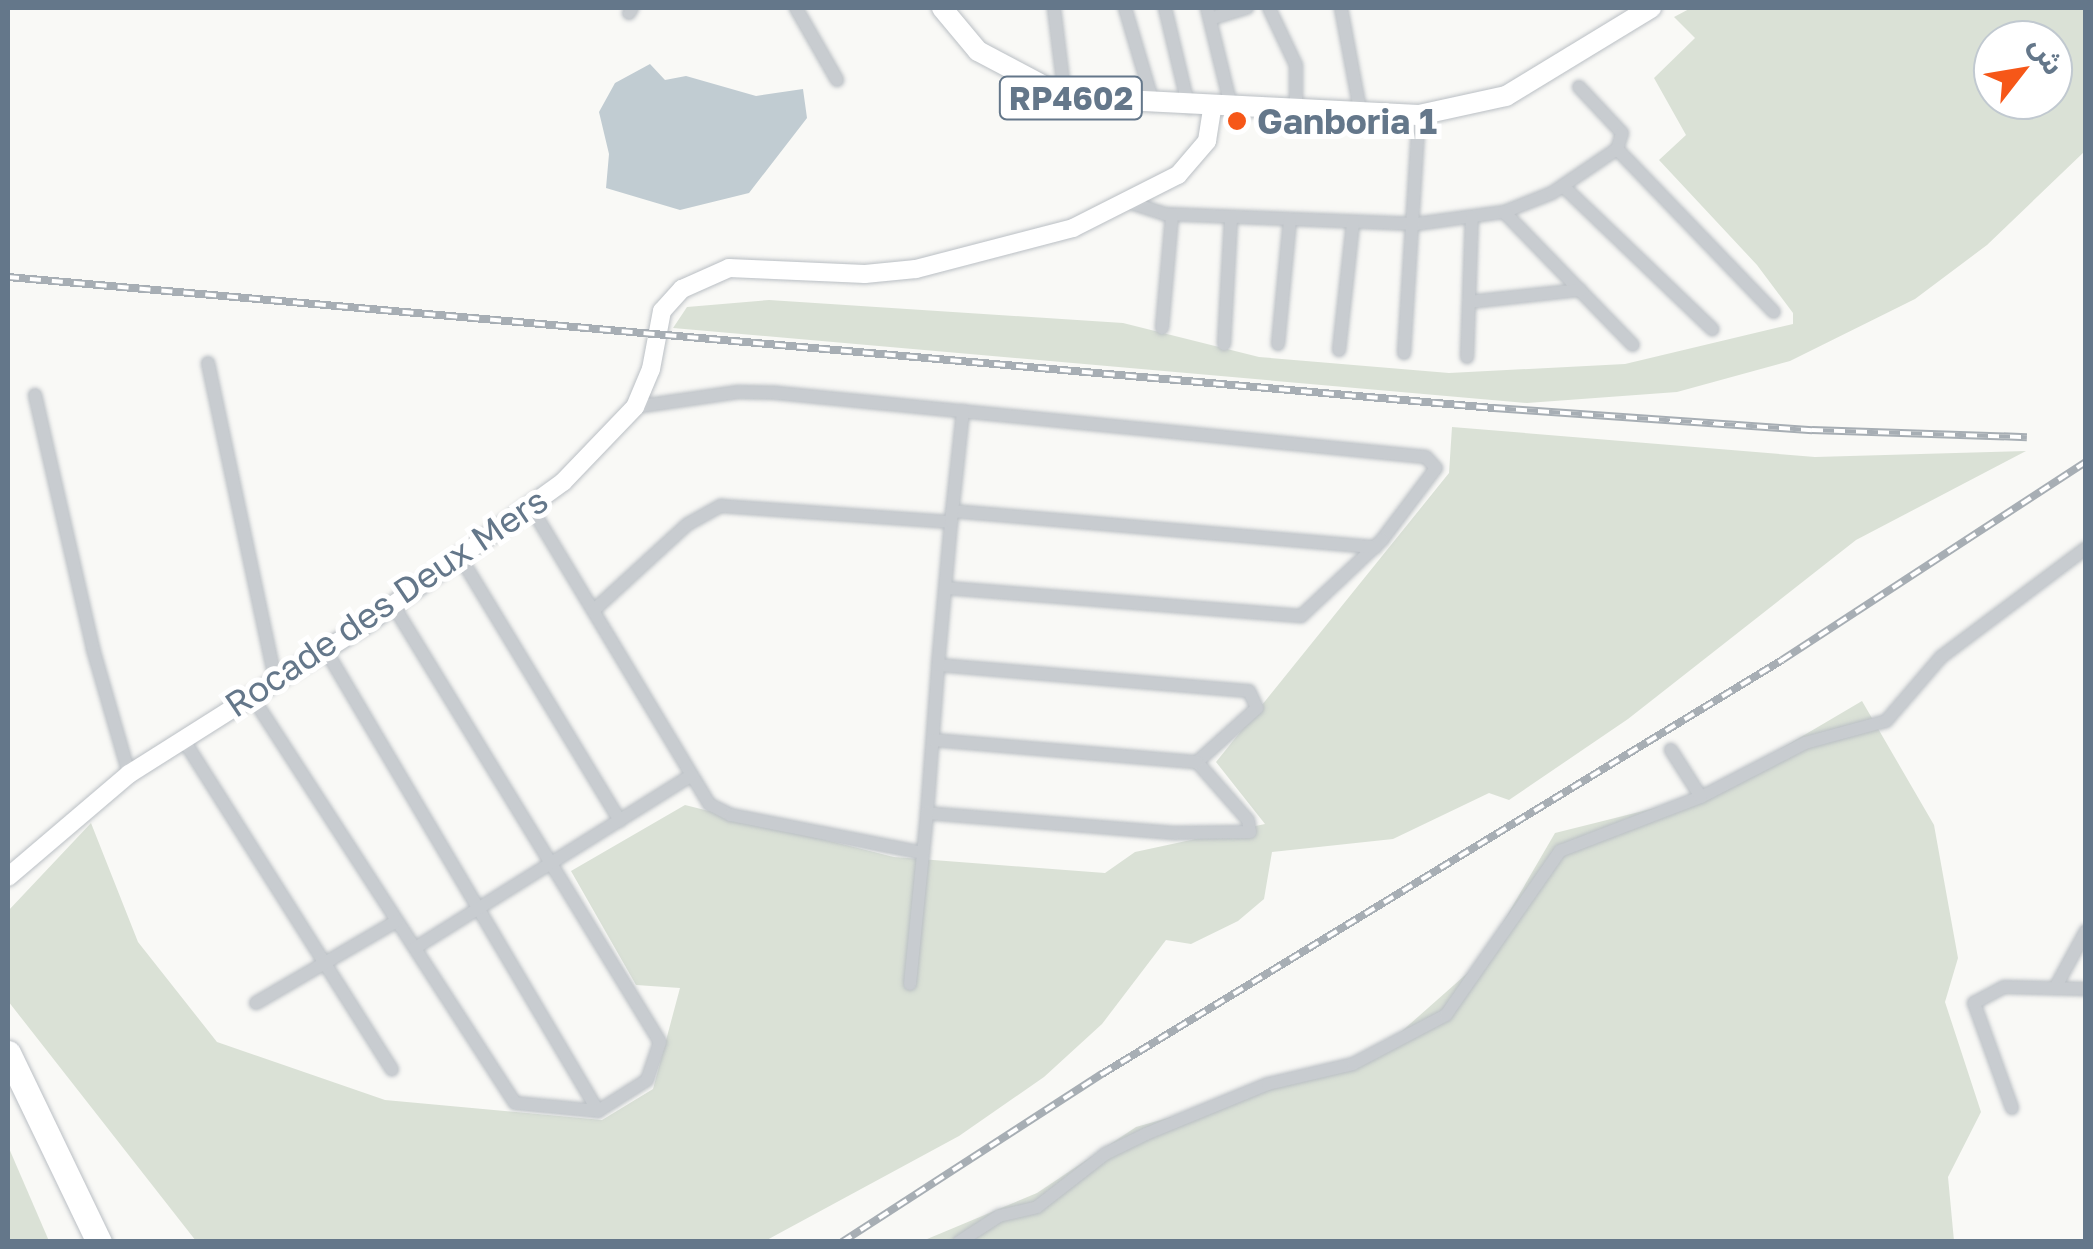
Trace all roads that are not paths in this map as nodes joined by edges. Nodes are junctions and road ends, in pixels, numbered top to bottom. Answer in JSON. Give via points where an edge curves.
{"nodes":[{"id":1,"x":796,"y":8,"type":"edge"},
{"id":2,"x":942,"y":8,"type":"edge"},
{"id":3,"x":1054,"y":8,"type":"edge"},
{"id":4,"x":1125,"y":8,"type":"edge"},
{"id":5,"x":1164,"y":8,"type":"edge"},
{"id":6,"x":1247,"y":8,"type":"edge"},
{"id":7,"x":1268,"y":8,"type":"edge"},
{"id":8,"x":1341,"y":8,"type":"edge"},
{"id":9,"x":1651,"y":8,"type":"edge"},
{"id":10,"x":1209,"y":13,"type":"edge"},
{"id":11,"x":837,"y":80,"type":"dead end"},
{"id":12,"x":1579,"y":87,"type":"dead end"},
{"id":13,"x":1064,"y":97,"type":"junction"},
{"id":14,"x":1154,"y":106,"type":"junction"},
{"id":15,"x":1188,"y":108,"type":"junction"},
{"id":16,"x":1222,"y":110,"type":"junction"},
{"id":17,"x":1296,"y":112,"type":"junction"},
{"id":18,"x":1362,"y":114,"type":"junction"},
{"id":19,"x":1420,"y":115,"type":"junction"},
{"id":20,"x":1618,"y":149,"type":"junction"},
{"id":21,"x":1563,"y":186,"type":"junction"},
{"id":22,"x":1131,"y":203,"type":"junction"},
{"id":23,"x":1504,"y":212,"type":"junction"},
{"id":24,"x":1172,"y":215,"type":"junction"},
{"id":25,"x":1472,"y":217,"type":"junction"},
{"id":26,"x":1231,"y":218,"type":"junction"},
{"id":27,"x":1290,"y":220,"type":"junction"},
{"id":28,"x":1353,"y":223,"type":"junction"},
{"id":29,"x":1416,"y":224,"type":"junction"},
{"id":30,"x":1580,"y":290,"type":"junction"},
{"id":31,"x":1469,"y":302,"type":"junction"},
{"id":32,"x":1774,"y":312,"type":"dead end"},
{"id":33,"x":1162,"y":328,"type":"dead end"},
{"id":34,"x":1712,"y":329,"type":"dead end"},
{"id":35,"x":1224,"y":344,"type":"dead end"},
{"id":36,"x":1278,"y":344,"type":"dead end"},
{"id":37,"x":1634,"y":345,"type":"dead end"},
{"id":38,"x":1340,"y":350,"type":"dead end"},
{"id":39,"x":1404,"y":353,"type":"dead end"},
{"id":40,"x":1467,"y":357,"type":"dead end"},
{"id":41,"x":208,"y":362,"type":"dead end"},
{"id":42,"x":35,"y":395,"type":"dead end"},
{"id":43,"x":635,"y":406,"type":"junction"},
{"id":44,"x":963,"y":410,"type":"junction"},
{"id":45,"x":532,"y":508,"type":"junction"},
{"id":46,"x":951,"y":516,"type":"junction"},
{"id":47,"x":1375,"y":547,"type":"junction"},
{"id":48,"x":2086,"y":548,"type":"edge"},
{"id":49,"x":462,"y":560,"type":"junction"},
{"id":50,"x":946,"y":588,"type":"junction"},
{"id":51,"x":393,"y":605,"type":"junction"},
{"id":52,"x":594,"y":610,"type":"junction"},
{"id":53,"x":325,"y":649,"type":"junction"},
{"id":54,"x":938,"y":666,"type":"junction"},
{"id":55,"x":275,"y":679,"type":"junction"},
{"id":56,"x":251,"y":695,"type":"junction"},
{"id":57,"x":183,"y":738,"type":"junction"},
{"id":58,"x":934,"y":740,"type":"junction"},
{"id":59,"x":1671,"y":750,"type":"dead end"},
{"id":60,"x":1197,"y":762,"type":"junction"},
{"id":61,"x":130,"y":774,"type":"junction"},
{"id":62,"x":690,"y":776,"type":"junction"},
{"id":63,"x":1701,"y":797,"type":"junction"},
{"id":64,"x":927,"y":813,"type":"junction"},
{"id":65,"x":620,"y":821,"type":"junction"},
{"id":66,"x":923,"y":853,"type":"junction"},
{"id":67,"x":26,"y":864,"type":"junction"},
{"id":68,"x":546,"y":865,"type":"junction"},
{"id":69,"x":8,"y":876,"type":"edge"},
{"id":70,"x":8,"y":892,"type":"edge"},
{"id":71,"x":473,"y":909,"type":"junction"},
{"id":72,"x":397,"y":920,"type":"junction"},
{"id":73,"x":2086,"y":930,"type":"edge"},
{"id":74,"x":415,"y":948,"type":"junction"},
{"id":75,"x":325,"y":964,"type":"junction"},
{"id":76,"x":910,"y":984,"type":"dead end"},
{"id":77,"x":2055,"y":988,"type":"junction"},
{"id":78,"x":2086,"y":989,"type":"edge"},
{"id":79,"x":256,"y":1003,"type":"dead end"},
{"id":80,"x":8,"y":1054,"type":"edge"},
{"id":81,"x":392,"y":1070,"type":"dead end"},
{"id":82,"x":2012,"y":1108,"type":"dead end"},
{"id":83,"x":598,"y":1111,"type":"junction"},
{"id":84,"x":99,"y":1242,"type":"edge"},
{"id":85,"x":959,"y":1242,"type":"edge"}],
"edges":[{"from":1,"to":11,"type":"street"},
{"from":2,"to":13,"type":"main road","number":"RP4602","via":[[978,51]]},
{"from":3,"to":13,"type":"street"},
{"from":4,"to":14,"type":"street"},
{"from":5,"to":15,"type":"street"},
{"from":6,"to":10,"type":"street"},
{"from":7,"to":17,"type":"street","via":[[1296,65]]},
{"from":8,"to":18,"type":"street"},
{"from":9,"to":19,"type":"main road","number":"RP4602","via":[[1506,96]]},
{"from":10,"to":16,"type":"street"},
{"from":12,"to":20,"type":"street","via":[[1622,133]]},
{"from":13,"to":14,"type":"main road","number":"RP4602"},
{"from":14,"to":15,"type":"main road","number":"RP4602"},
{"from":15,"to":16,"type":"main road","number":"RP4602"},
{"from":16,"to":17,"type":"main road","number":"RP4602"},
{"from":16,"to":22,"type":"main road","name":"Rocade des Deux Mers","via":[[1189,165]]},
{"from":17,"to":18,"type":"main road","number":"RP4602"},
{"from":18,"to":19,"type":"main road","number":"RP4602"},
{"from":19,"to":29,"type":"street"},
{"from":20,"to":21,"type":"street"},
{"from":20,"to":32,"type":"street"},
{"from":21,"to":23,"type":"street"},
{"from":21,"to":34,"type":"street"},
{"from":22,"to":24,"type":"street"},
{"from":22,"to":43,"type":"main road","name":"Rocade des Deux Mers","via":[[1046,237],[916,269],[865,274],[756,266],[705,275],[666,304]]},
{"from":23,"to":25,"type":"street"},
{"from":23,"to":30,"type":"street"},
{"from":24,"to":26,"type":"street"},
{"from":24,"to":33,"type":"street"},
{"from":25,"to":29,"type":"street"},
{"from":25,"to":31,"type":"street"},
{"from":26,"to":27,"type":"street"},
{"from":26,"to":35,"type":"street"},
{"from":27,"to":28,"type":"street"},
{"from":27,"to":36,"type":"street"},
{"from":28,"to":29,"type":"street"},
{"from":28,"to":38,"type":"street"},
{"from":29,"to":39,"type":"street"},
{"from":30,"to":31,"type":"street"},
{"from":30,"to":37,"type":"street"},
{"from":31,"to":40,"type":"street"},
{"from":41,"to":55,"type":"street"},
{"from":42,"to":61,"type":"street","via":[[93,649]]},
{"from":43,"to":44,"type":"street","via":[[738,392]]},
{"from":43,"to":45,"type":"main road","name":"Rocade des Deux Mers"},
{"from":44,"to":46,"type":"street"},
{"from":44,"to":47,"type":"street","via":[[1426,457],[1434,476]]},
{"from":45,"to":49,"type":"main road","name":"Rocade des Deux Mers"},
{"from":45,"to":52,"type":"street"},
{"from":46,"to":47,"type":"street"},
{"from":46,"to":50,"type":"street"},
{"from":46,"to":52,"type":"street","via":[[721,506],[688,524]]},
{"from":47,"to":50,"type":"street","via":[[1301,616]]},
{"from":48,"to":63,"type":"street","via":[[1941,657],[1886,721],[1805,743]]},
{"from":49,"to":51,"type":"main road","name":"Rocade des Deux Mers"},
{"from":49,"to":65,"type":"street"},
{"from":50,"to":54,"type":"street"},
{"from":51,"to":53,"type":"main road","name":"Rocade des Deux Mers"},
{"from":51,"to":68,"type":"street"},
{"from":52,"to":62,"type":"street"},
{"from":53,"to":55,"type":"main road","name":"Rocade des Deux Mers"},
{"from":53,"to":71,"type":"street"},
{"from":54,"to":58,"type":"street"},
{"from":54,"to":60,"type":"street","via":[[1249,690],[1257,708]]},
{"from":55,"to":56,"type":"main road","name":"Rocade des Deux Mers"},
{"from":56,"to":57,"type":"main road","name":"Rocade des Deux Mers"},
{"from":56,"to":72,"type":"street"},
{"from":57,"to":61,"type":"main road","name":"Rocade des Deux Mers"},
{"from":57,"to":75,"type":"street"},
{"from":58,"to":60,"type":"street"},
{"from":58,"to":64,"type":"street"},
{"from":59,"to":63,"type":"street"},
{"from":60,"to":64,"type":"street","via":[[1248,820],[1247,834]]},
{"from":61,"to":67,"type":"main road","name":"Rocade des Deux Mers"},
{"from":62,"to":65,"type":"street"},
{"from":62,"to":66,"type":"street","via":[[710,804],[730,815]]},
{"from":63,"to":85,"type":"street","via":[[1560,851],[1446,1015],[1354,1064],[1268,1084],[1146,1134],[1105,1154],[1037,1207],[999,1216]]},
{"from":64,"to":66,"type":"street"},
{"from":65,"to":68,"type":"street"},
{"from":66,"to":76,"type":"street"},
{"from":67,"to":69,"type":"main road","name":"Rocade des Deux Mers"},
{"from":67,"to":70,"type":"main road","name":"Rocade des Deux Mers"},
{"from":68,"to":71,"type":"street"},
{"from":68,"to":83,"type":"street","via":[[660,1042],[646,1080]]},
{"from":71,"to":74,"type":"street"},
{"from":71,"to":83,"type":"street"},
{"from":72,"to":74,"type":"street"},
{"from":72,"to":75,"type":"street"},
{"from":73,"to":77,"type":"street"},
{"from":74,"to":83,"type":"street","via":[[515,1102]]},
{"from":75,"to":79,"type":"street"},
{"from":75,"to":81,"type":"street"},
{"from":77,"to":78,"type":"street"},
{"from":77,"to":82,"type":"street","via":[[2004,987],[1974,1003]]},
{"from":80,"to":84,"type":"highway"}]}
